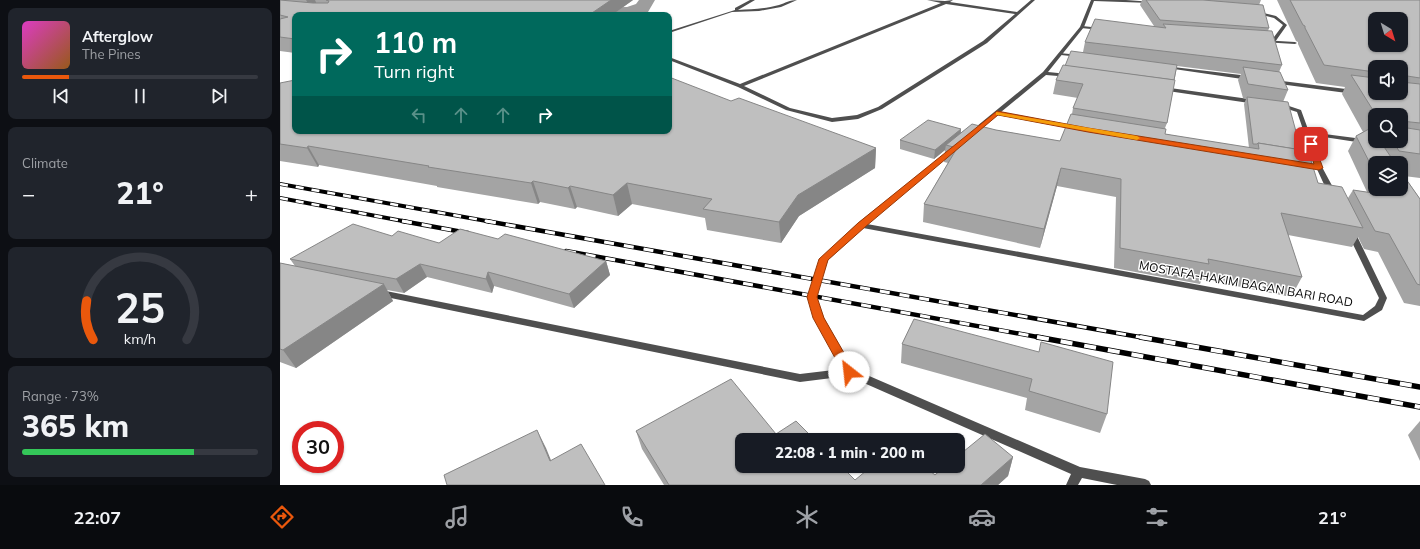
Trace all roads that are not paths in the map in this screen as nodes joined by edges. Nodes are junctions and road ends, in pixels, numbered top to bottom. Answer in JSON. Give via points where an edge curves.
{"nodes":[{"id":1,"x":753,"y":0,"type":"edge"},
{"id":2,"x":795,"y":0,"type":"edge"},
{"id":3,"x":929,"y":0,"type":"edge"},
{"id":4,"x":1033,"y":0,"type":"edge"},
{"id":5,"x":1093,"y":0,"type":"edge"},
{"id":6,"x":948,"y":1,"type":"edge"},
{"id":7,"x":1160,"y":2,"type":"edge"},
{"id":8,"x":732,"y":11,"type":"junction"},
{"id":9,"x":1252,"y":11,"type":"edge"},
{"id":10,"x":1019,"y":13,"type":"junction"},
{"id":11,"x":1082,"y":27,"type":"junction"},
{"id":12,"x":1106,"y":29,"type":"edge"},
{"id":13,"x":672,"y":31,"type":"edge"},
{"id":14,"x":1257,"y":40,"type":"edge"},
{"id":15,"x":1273,"y":41,"type":"junction"},
{"id":16,"x":1295,"y":43,"type":"dead end"},
{"id":17,"x":1062,"y":54,"type":"junction"},
{"id":18,"x":1085,"y":57,"type":"edge"},
{"id":19,"x":672,"y":59,"type":"edge"},
{"id":20,"x":1164,"y":67,"type":"edge"},
{"id":21,"x":1045,"y":73,"type":"junction"},
{"id":22,"x":1076,"y":77,"type":"edge"},
{"id":23,"x":1258,"y":79,"type":"edge"},
{"id":24,"x":1266,"y":80,"type":"edge"},
{"id":25,"x":740,"y":86,"type":"junction"},
{"id":26,"x":1152,"y":87,"type":"edge"},
{"id":27,"x":1360,"y":93,"type":"edge"},
{"id":28,"x":997,"y":113,"type":"junction"},
{"id":29,"x":1088,"y":130,"type":"edge"},
{"id":30,"x":1307,"y":132,"type":"junction"},
{"id":31,"x":966,"y":139,"type":"edge"},
{"id":32,"x":1367,"y":141,"type":"edge"},
{"id":33,"x":960,"y":144,"type":"edge"},
{"id":34,"x":1336,"y":202,"type":"edge"},
{"id":35,"x":1346,"y":222,"type":"edge"},
{"id":36,"x":862,"y":225,"type":"junction"},
{"id":37,"x":371,"y":291,"type":"edge"},
{"id":38,"x":849,"y":372,"type":"junction"},
{"id":39,"x":1079,"y":472,"type":"junction"},
{"id":40,"x":1072,"y":485,"type":"edge"},
{"id":41,"x":1145,"y":485,"type":"edge"}],
"edges":[{"from":1,"to":8,"type":"street"},
{"from":2,"to":8,"type":"street","via":[[759,10]]},
{"from":3,"to":6,"type":"street"},
{"from":4,"to":10,"type":"street"},
{"from":5,"to":7,"type":"street"},
{"from":5,"to":11,"type":"street"},
{"from":6,"to":10,"type":"street"},
{"from":6,"to":25,"type":"street"},
{"from":8,"to":13,"type":"street"},
{"from":9,"to":15,"type":"street","via":[[1275,17],[1286,25]]},
{"from":10,"to":25,"type":"street","via":[[978,46],[880,108],[858,117],[832,120],[788,109]]},
{"from":11,"to":12,"type":"street"},
{"from":11,"to":17,"type":"street"},
{"from":14,"to":15,"type":"street"},
{"from":15,"to":16,"type":"street"},
{"from":17,"to":18,"type":"street"},
{"from":17,"to":21,"type":"street"},
{"from":19,"to":25,"type":"street"},
{"from":20,"to":23,"type":"street"},
{"from":21,"to":22,"type":"street"},
{"from":21,"to":28,"type":"street"},
{"from":24,"to":27,"type":"street"},
{"from":26,"to":30,"type":"street","via":[[1289,107],[1299,111]]},
{"from":28,"to":29,"type":"street"},
{"from":28,"to":31,"type":"street"},
{"from":30,"to":32,"type":"street"},
{"from":30,"to":34,"type":"street","via":[[1315,167]]},
{"from":33,"to":36,"type":"street"},
{"from":35,"to":36,"type":"street","name":"MOSTAFA-HAKIM BAGAN BARI ROAD","via":[[1383,298],[1379,308],[1364,318]]},
{"from":36,"to":38,"type":"street","via":[[824,259],[812,297],[818,318]]},
{"from":37,"to":38,"type":"street","via":[[800,378]]},
{"from":38,"to":39,"type":"street"},
{"from":39,"to":40,"type":"street"},
{"from":39,"to":41,"type":"street"}]}
